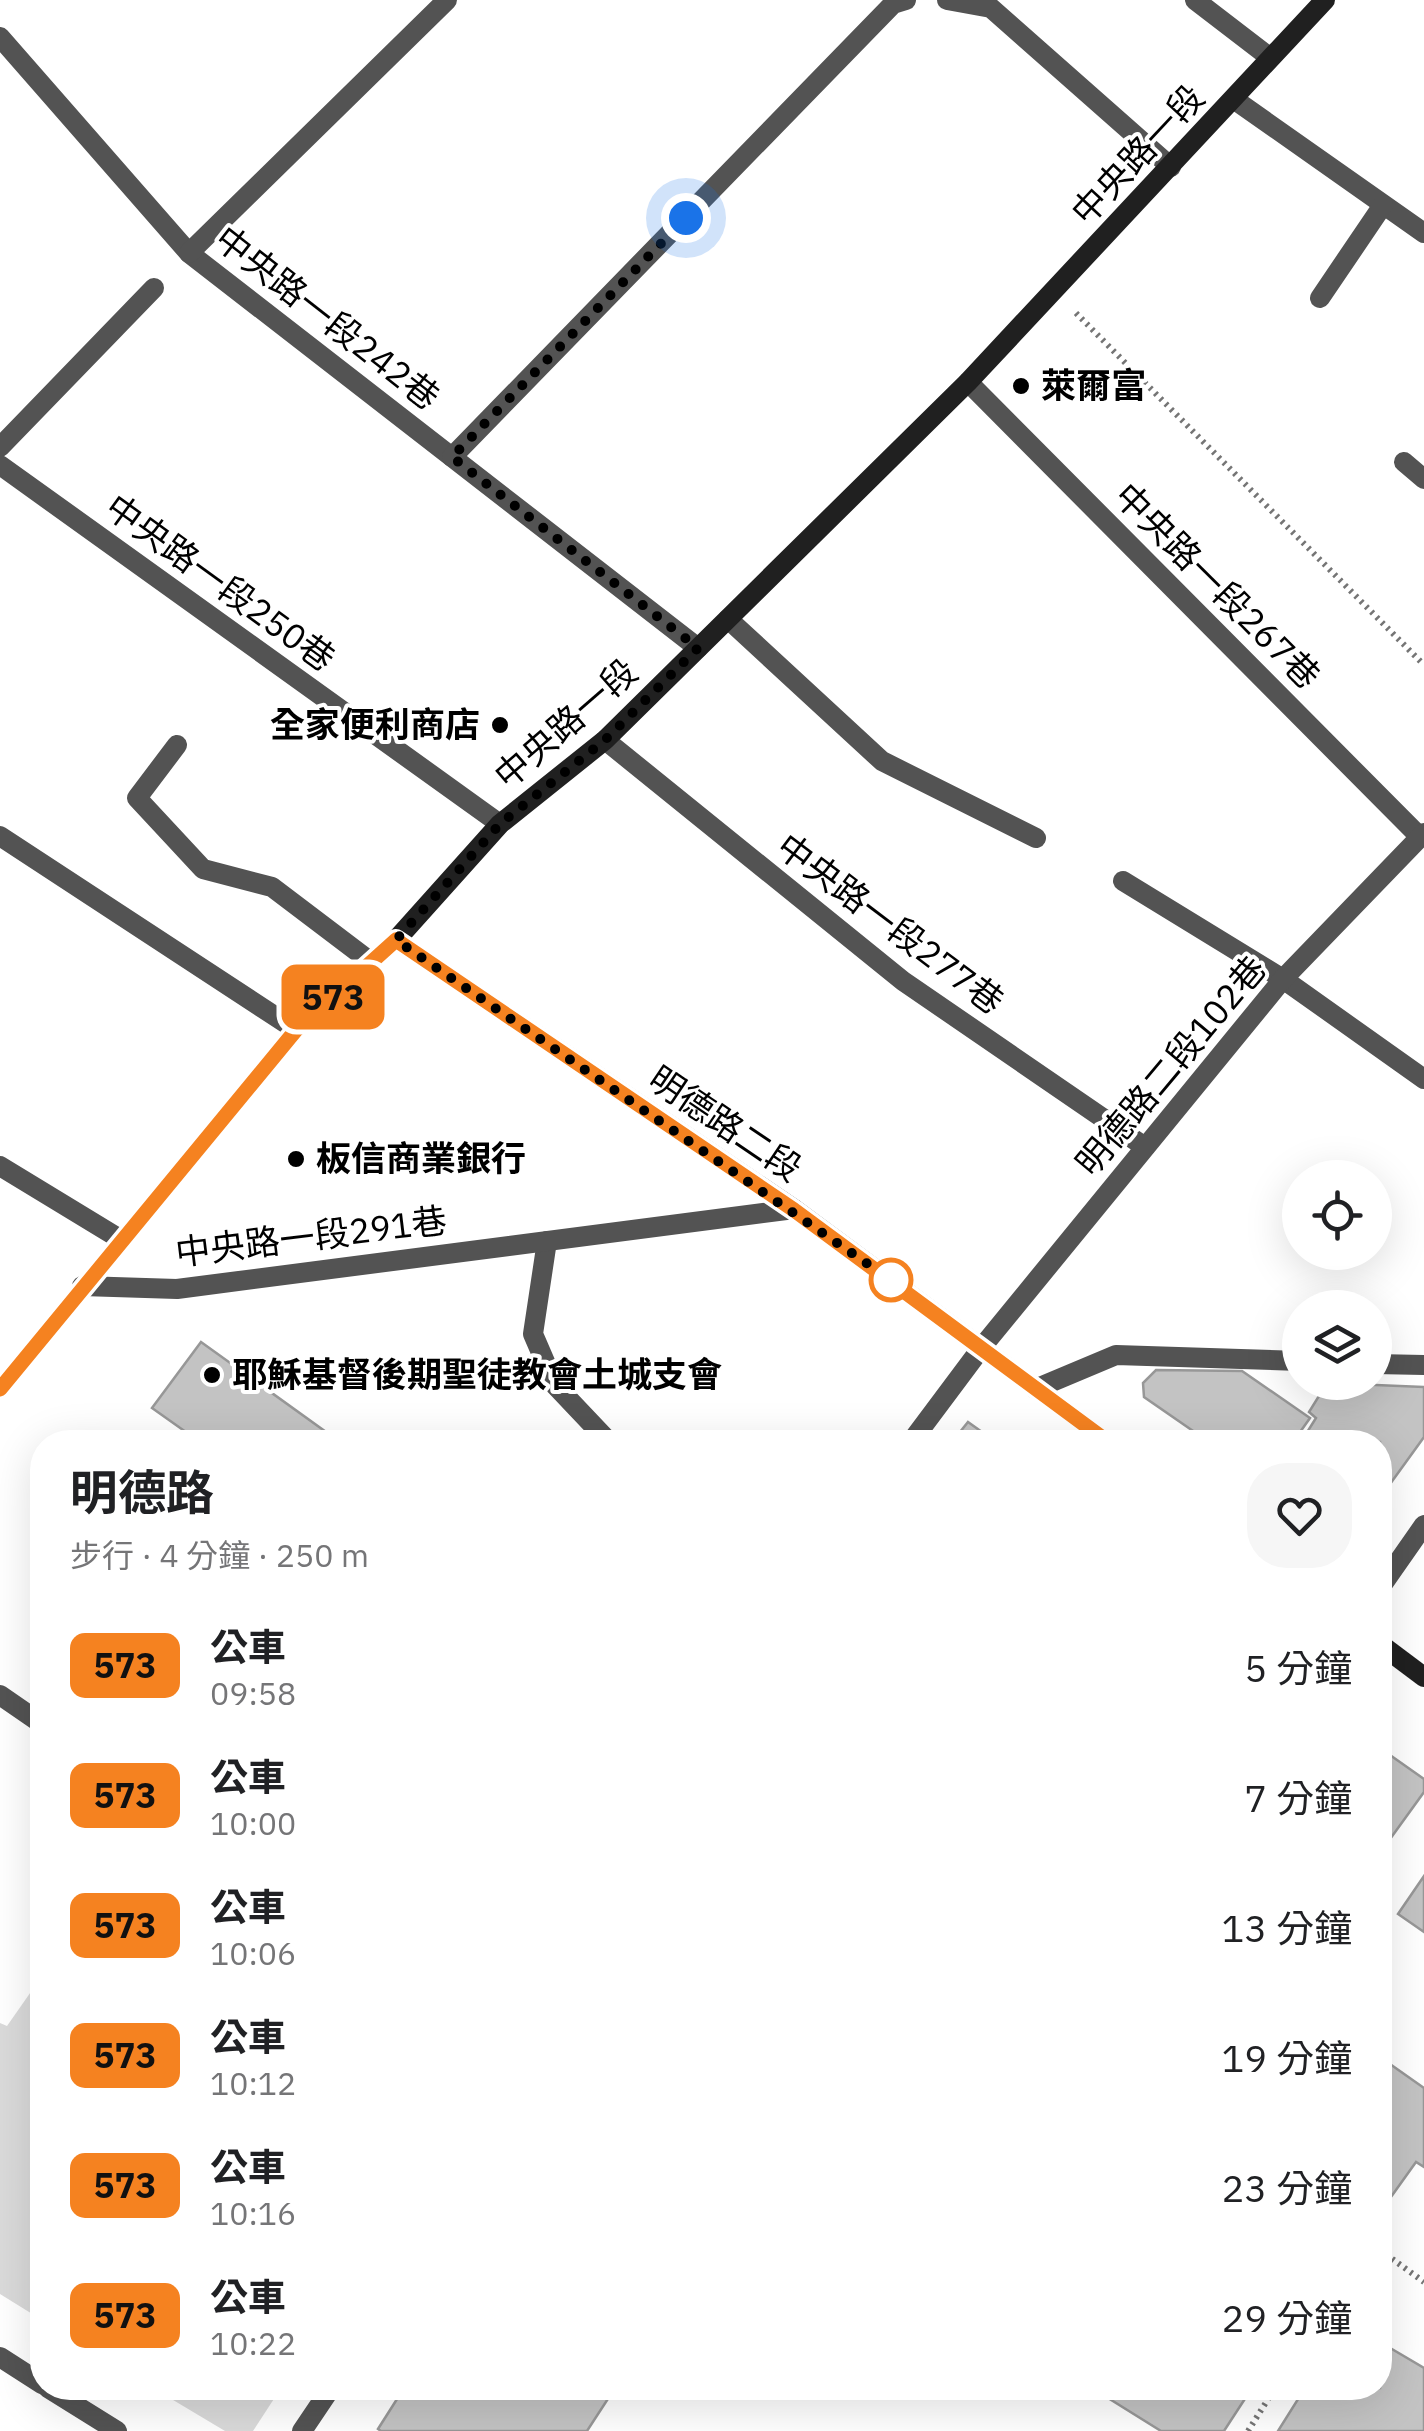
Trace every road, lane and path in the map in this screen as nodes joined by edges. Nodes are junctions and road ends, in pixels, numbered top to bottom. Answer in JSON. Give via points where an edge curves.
{"nodes":[{"id":1,"x":447,"y":0,"type":"edge"},
{"id":2,"x":906,"y":0,"type":"edge"},
{"id":3,"x":947,"y":0,"type":"edge"},
{"id":4,"x":1195,"y":0,"type":"edge"},
{"id":5,"x":1325,"y":0,"type":"edge"},
{"id":6,"x":0,"y":36,"type":"edge"},
{"id":7,"x":1268,"y":56,"type":"junction"},
{"id":8,"x":1235,"y":100,"type":"junction"},
{"id":9,"x":1171,"y":167,"type":"junction"},
{"id":10,"x":1383,"y":205,"type":"junction"},
{"id":11,"x":1424,"y":233,"type":"edge"},
{"id":12,"x":189,"y":253,"type":"junction"},
{"id":13,"x":154,"y":288,"type":"dead end"},
{"id":14,"x":1054,"y":291,"type":"junction"},
{"id":15,"x":1320,"y":298,"type":"dead end"},
{"id":16,"x":968,"y":382,"type":"junction"},
{"id":17,"x":0,"y":447,"type":"edge"},
{"id":18,"x":452,"y":457,"type":"junction"},
{"id":19,"x":1404,"y":462,"type":"dead end"},
{"id":20,"x":0,"y":465,"type":"edge"},
{"id":21,"x":1424,"y":478,"type":"edge"},
{"id":22,"x":728,"y":618,"type":"junction"},
{"id":23,"x":698,"y":648,"type":"junction"},
{"id":24,"x":1424,"y":665,"type":"edge"},
{"id":25,"x":605,"y":740,"type":"junction"},
{"id":26,"x":177,"y":745,"type":"dead end"},
{"id":27,"x":500,"y":824,"type":"junction"},
{"id":28,"x":1422,"y":835,"type":"edge"},
{"id":29,"x":0,"y":836,"type":"edge"},
{"id":30,"x":1036,"y":838,"type":"dead end"},
{"id":31,"x":1123,"y":882,"type":"dead end"},
{"id":32,"x":396,"y":940,"type":"junction"},
{"id":33,"x":371,"y":962,"type":"junction"},
{"id":34,"x":1283,"y":979,"type":"junction"},
{"id":35,"x":296,"y":1030,"type":"junction"},
{"id":36,"x":1424,"y":1079,"type":"edge"},
{"id":37,"x":1145,"y":1148,"type":"junction"},
{"id":38,"x":0,"y":1166,"type":"edge"},
{"id":39,"x":794,"y":1210,"type":"junction"},
{"id":40,"x":120,"y":1239,"type":"junction"},
{"id":41,"x":547,"y":1241,"type":"junction"},
{"id":42,"x":82,"y":1286,"type":"junction"},
{"id":43,"x":982,"y":1346,"type":"junction"},
{"id":44,"x":1282,"y":1360,"type":"edge"},
{"id":45,"x":1392,"y":1364,"type":"edge"},
{"id":46,"x":1424,"y":1365,"type":"edge"},
{"id":47,"x":1035,"y":1388,"type":"junction"},
{"id":48,"x":0,"y":1389,"type":"edge"},
{"id":49,"x":598,"y":1430,"type":"edge"},
{"id":50,"x":921,"y":1430,"type":"edge"},
{"id":51,"x":1092,"y":1430,"type":"edge"},
{"id":52,"x":1424,"y":1525,"type":"edge"},
{"id":53,"x":1392,"y":1571,"type":"edge"},
{"id":54,"x":1392,"y":1653,"type":"edge"},
{"id":55,"x":1424,"y":1677,"type":"edge"},
{"id":56,"x":0,"y":1695,"type":"edge"},
{"id":57,"x":30,"y":1716,"type":"edge"},
{"id":58,"x":1392,"y":2259,"type":"edge"},
{"id":59,"x":1424,"y":2282,"type":"edge"},
{"id":60,"x":0,"y":2358,"type":"edge"},
{"id":61,"x":30,"y":2377,"type":"edge"},
{"id":62,"x":68,"y":2400,"type":"edge"},
{"id":63,"x":323,"y":2400,"type":"edge"},
{"id":64,"x":1267,"y":2400,"type":"edge"},
{"id":65,"x":118,"y":2431,"type":"edge"},
{"id":66,"x":302,"y":2431,"type":"edge"},
{"id":67,"x":1248,"y":2431,"type":"edge"}],
"edges":[{"from":1,"to":12,"type":"street"},
{"from":2,"to":18,"type":"street","via":[[893,4]]},
{"from":3,"to":9,"type":"street","via":[[992,8]]},
{"from":4,"to":7,"type":"street"},
{"from":5,"to":7,"type":"street","name":"中央路一段"},
{"from":6,"to":12,"type":"street","name":"中央路一段242巷"},
{"from":7,"to":8,"type":"street","name":"中央路一段"},
{"from":8,"to":9,"type":"street","name":"中央路一段"},
{"from":8,"to":10,"type":"street"},
{"from":9,"to":14,"type":"street","name":"中央路一段"},
{"from":10,"to":11,"type":"street"},
{"from":10,"to":15,"type":"street"},
{"from":12,"to":18,"type":"street","name":"中央路一段242巷"},
{"from":13,"to":17,"type":"street"},
{"from":14,"to":16,"type":"street","name":"中央路一段"},
{"from":14,"to":24,"type":"path"},
{"from":16,"to":22,"type":"street","name":"中央路一段"},
{"from":16,"to":28,"type":"street","name":"中央路一段267巷"},
{"from":18,"to":23,"type":"street","name":"中央路一段242巷"},
{"from":19,"to":21,"type":"street"},
{"from":20,"to":27,"type":"street","name":"中央路一段250巷"},
{"from":22,"to":23,"type":"street","name":"中央路一段"},
{"from":22,"to":30,"type":"street","via":[[882,760]]},
{"from":23,"to":25,"type":"street","name":"中央路一段"},
{"from":25,"to":27,"type":"street","name":"中央路一段"},
{"from":25,"to":37,"type":"street","name":"中央路一段277巷","via":[[903,981]]},
{"from":26,"to":33,"type":"street","via":[[137,798],[203,869],[272,887]]},
{"from":27,"to":32,"type":"street","name":"中央路一段"},
{"from":28,"to":34,"type":"street","name":"明德路二段102巷"},
{"from":29,"to":35,"type":"street"},
{"from":31,"to":34,"type":"street"},
{"from":32,"to":33,"type":"street","name":"中央路一段"},
{"from":32,"to":39,"type":"street","name":"明德路二段"},
{"from":33,"to":35,"type":"street","name":"中央路一段"},
{"from":34,"to":36,"type":"street"},
{"from":34,"to":37,"type":"street","name":"明德路二段102巷"},
{"from":35,"to":40,"type":"street","name":"中央路一段"},
{"from":37,"to":43,"type":"street","name":"明德路二段102巷"},
{"from":38,"to":40,"type":"street"},
{"from":39,"to":41,"type":"street","name":"中央路一段291巷"},
{"from":39,"to":43,"type":"street","name":"明德路二段"},
{"from":40,"to":42,"type":"street","name":"中央路一段"},
{"from":41,"to":42,"type":"street","name":"中央路一段291巷","via":[[177,1289]]},
{"from":41,"to":49,"type":"street","via":[[533,1334],[556,1386]]},
{"from":42,"to":48,"type":"street","name":"中央路一段"},
{"from":43,"to":47,"type":"street","name":"明德路二段"},
{"from":43,"to":50,"type":"street"},
{"from":44,"to":47,"type":"street","via":[[1116,1354]]},
{"from":45,"to":46,"type":"street"},
{"from":47,"to":51,"type":"street","name":"明德路二段"},
{"from":52,"to":53,"type":"street"},
{"from":54,"to":55,"type":"street"},
{"from":56,"to":57,"type":"street"},
{"from":58,"to":59,"type":"path"},
{"from":60,"to":61,"type":"street"},
{"from":62,"to":65,"type":"street"},
{"from":63,"to":66,"type":"street"},
{"from":64,"to":67,"type":"path"}]}
